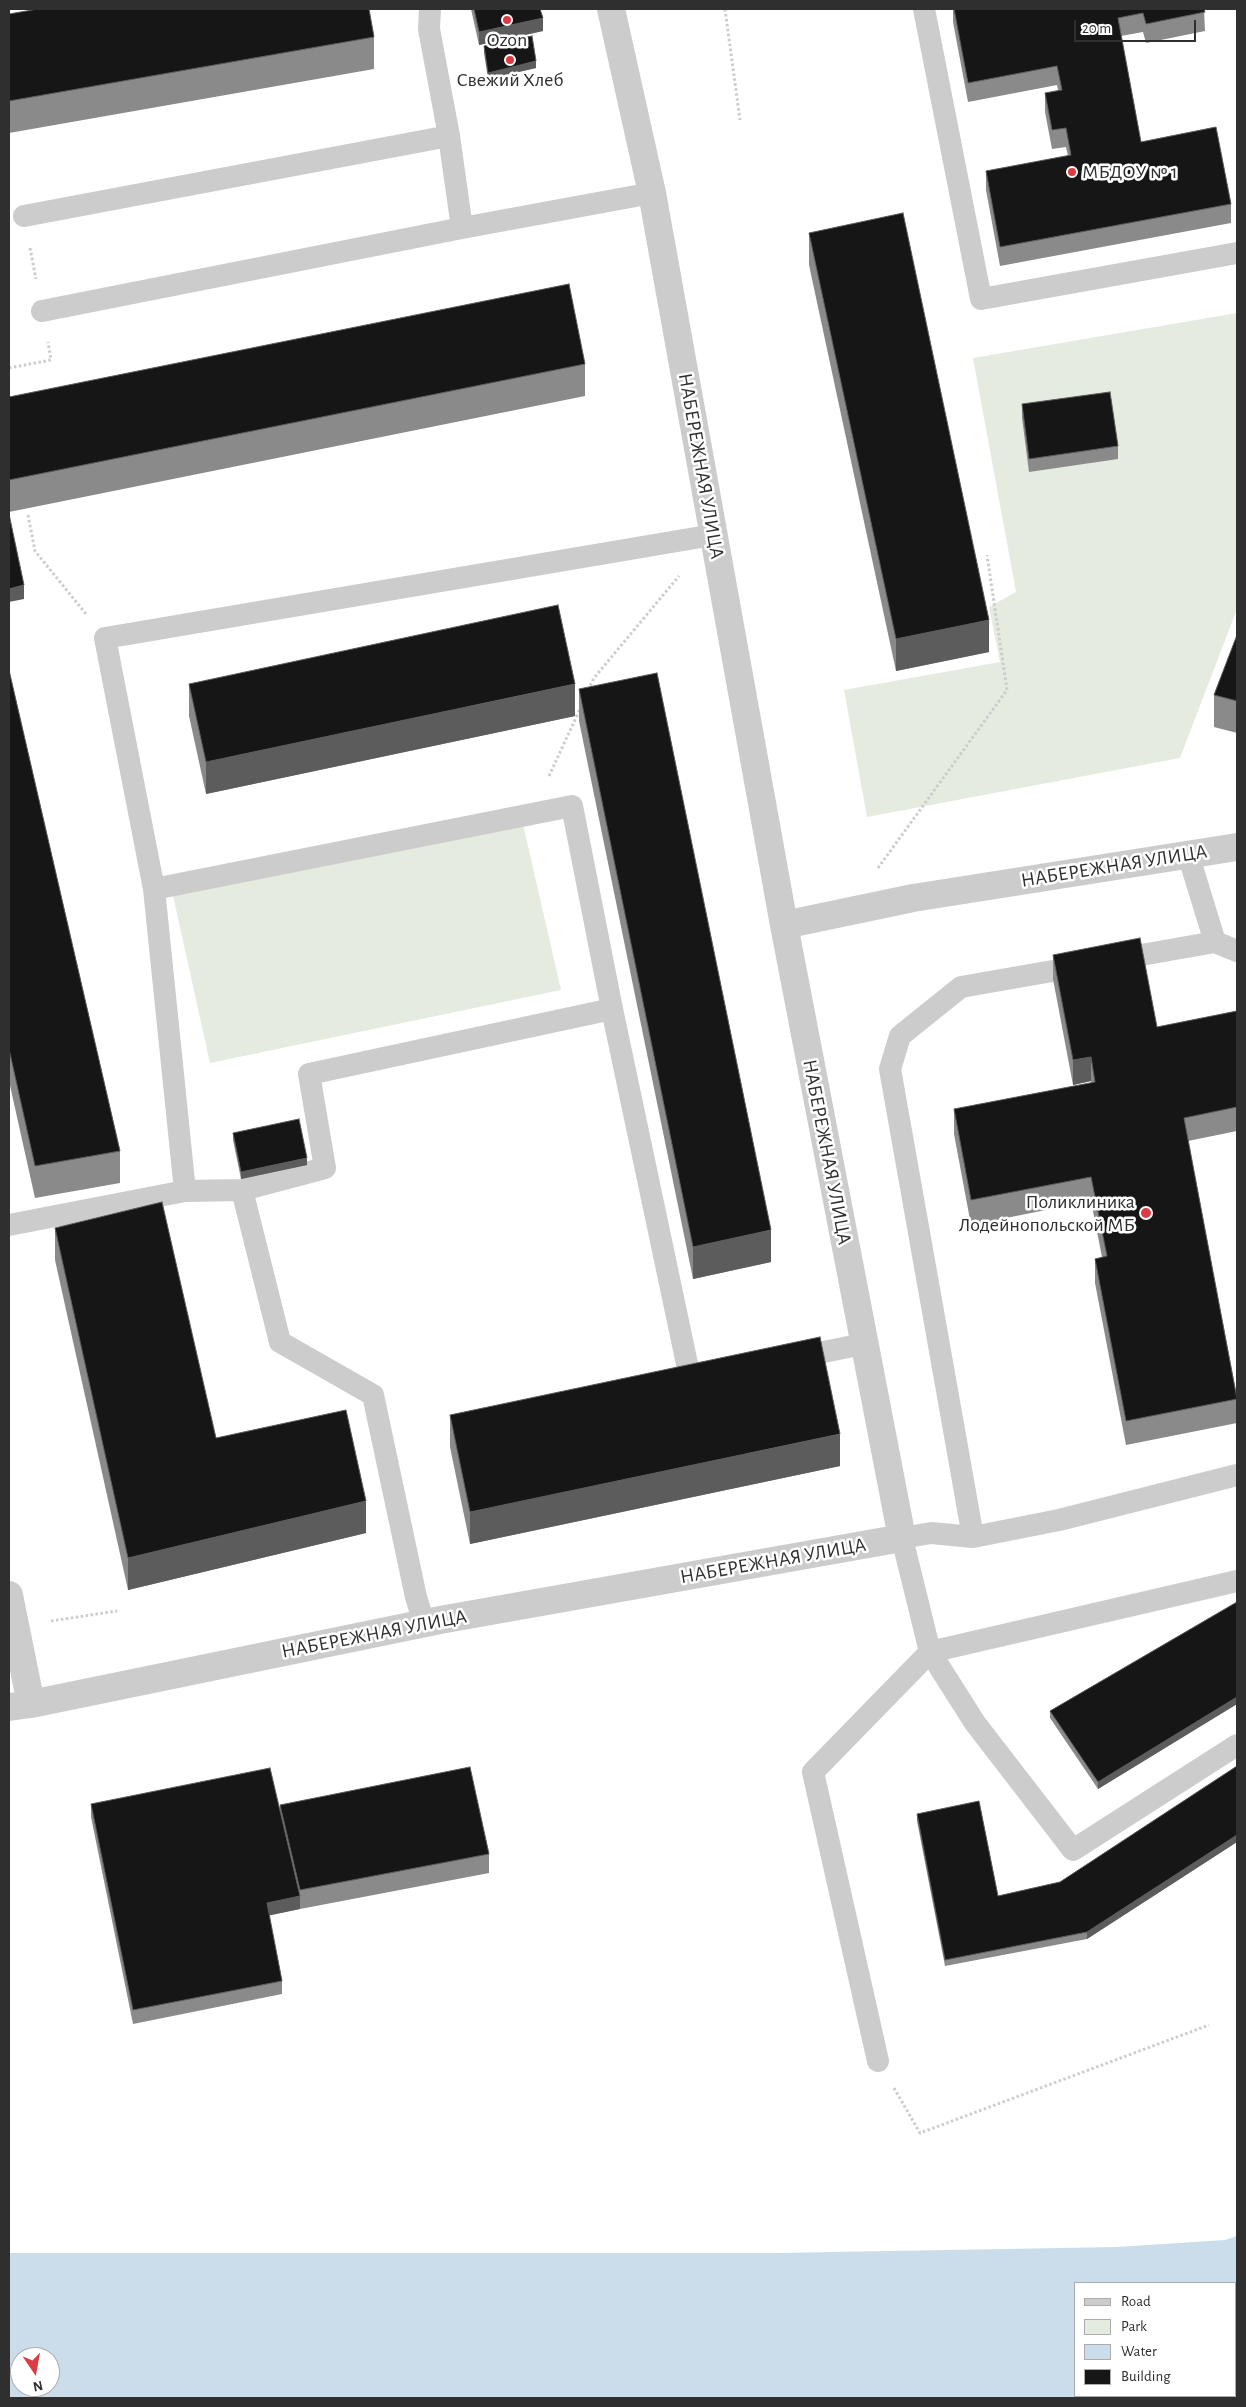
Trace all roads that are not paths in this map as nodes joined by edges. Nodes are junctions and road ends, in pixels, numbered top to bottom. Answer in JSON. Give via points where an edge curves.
{"nodes":[{"id":1,"x":430,"y":9,"type":"edge"},
{"id":2,"x":611,"y":9,"type":"edge"},
{"id":3,"x":924,"y":9,"type":"edge"},
{"id":4,"x":449,"y":136,"type":"junction"},
{"id":5,"x":652,"y":194,"type":"junction"},
{"id":6,"x":24,"y":216,"type":"road end"},
{"id":7,"x":462,"y":228,"type":"junction"},
{"id":8,"x":1237,"y":253,"type":"edge"},
{"id":9,"x":42,"y":311,"type":"road end"},
{"id":10,"x":713,"y":535,"type":"junction"},
{"id":11,"x":1237,"y":847,"type":"edge"},
{"id":12,"x":1188,"y":854,"type":"junction"},
{"id":13,"x":154,"y":889,"type":"junction"},
{"id":14,"x":784,"y":925,"type":"junction"},
{"id":15,"x":1215,"y":942,"type":"junction"},
{"id":16,"x":1237,"y":951,"type":"edge"},
{"id":17,"x":612,"y":1009,"type":"junction"},
{"id":18,"x":242,"y":1190,"type":"junction"},
{"id":19,"x":185,"y":1191,"type":"junction"},
{"id":20,"x":9,"y":1225,"type":"edge"},
{"id":21,"x":863,"y":1344,"type":"junction"},
{"id":22,"x":777,"y":1361,"type":"edge"},
{"id":23,"x":729,"y":1370,"type":"edge"},
{"id":24,"x":1237,"y":1475,"type":"edge"},
{"id":25,"x":974,"y":1537,"type":"junction"},
{"id":26,"x":902,"y":1538,"type":"junction"},
{"id":27,"x":1237,"y":1581,"type":"edge"},
{"id":28,"x":9,"y":1594,"type":"edge"},
{"id":29,"x":424,"y":1624,"type":"junction"},
{"id":30,"x":930,"y":1652,"type":"junction"},
{"id":31,"x":20,"y":1706,"type":"edge"},
{"id":32,"x":1237,"y":1746,"type":"edge"},
{"id":33,"x":878,"y":2061,"type":"road end"}],
"edges":[{"from":1,"to":4,"type":"lane","via":[[429,29]]},
{"from":2,"to":5,"type":"street","name":"НАБЕРЕЖНАЯ УЛИЦА"},
{"from":3,"to":8,"type":"lane","via":[[981,299]]},
{"from":4,"to":6,"type":"lane"},
{"from":4,"to":7,"type":"lane"},
{"from":5,"to":7,"type":"lane"},
{"from":5,"to":10,"type":"street","name":"НАБЕРЕЖНАЯ УЛИЦА"},
{"from":7,"to":9,"type":"lane"},
{"from":10,"to":13,"type":"lane","via":[[105,638]]},
{"from":10,"to":14,"type":"street","name":"НАБЕРЕЖНАЯ УЛИЦА"},
{"from":11,"to":12,"type":"street","name":"НАБЕРЕЖНАЯ УЛИЦА"},
{"from":12,"to":14,"type":"street","name":"НАБЕРЕЖНАЯ УЛИЦА","via":[[847,910]]},
{"from":12,"to":15,"type":"lane"},
{"from":13,"to":17,"type":"lane","via":[[572,806]]},
{"from":13,"to":19,"type":"lane"},
{"from":14,"to":21,"type":"street","name":"НАБЕРЕЖНАЯ УЛИЦА"},
{"from":15,"to":16,"type":"lane"},
{"from":15,"to":25,"type":"lane","via":[[961,987],[900,1036],[890,1069]]},
{"from":17,"to":18,"type":"lane","via":[[309,1074],[325,1168]]},
{"from":17,"to":23,"type":"lane","via":[[690,1378]]},
{"from":18,"to":19,"type":"lane"},
{"from":18,"to":29,"type":"lane","via":[[280,1342],[373,1396]]},
{"from":19,"to":20,"type":"lane"},
{"from":21,"to":22,"type":"lane"},
{"from":21,"to":26,"type":"street","name":"НАБЕРЕЖНАЯ УЛИЦА"},
{"from":24,"to":25,"type":"lane","via":[[1059,1520]]},
{"from":25,"to":26,"type":"lane","via":[[931,1533]]},
{"from":26,"to":29,"type":"street","name":"НАБЕРЕЖНАЯ УЛИЦА"},
{"from":26,"to":30,"type":"lane"},
{"from":27,"to":30,"type":"lane"},
{"from":28,"to":31,"type":"street","via":[[15,1627]]},
{"from":29,"to":31,"type":"street","name":"НАБЕРЕЖНАЯ УЛИЦА"},
{"from":30,"to":32,"type":"lane","via":[[975,1724],[1072,1850]]},
{"from":30,"to":33,"type":"lane","via":[[813,1772]]}]}
